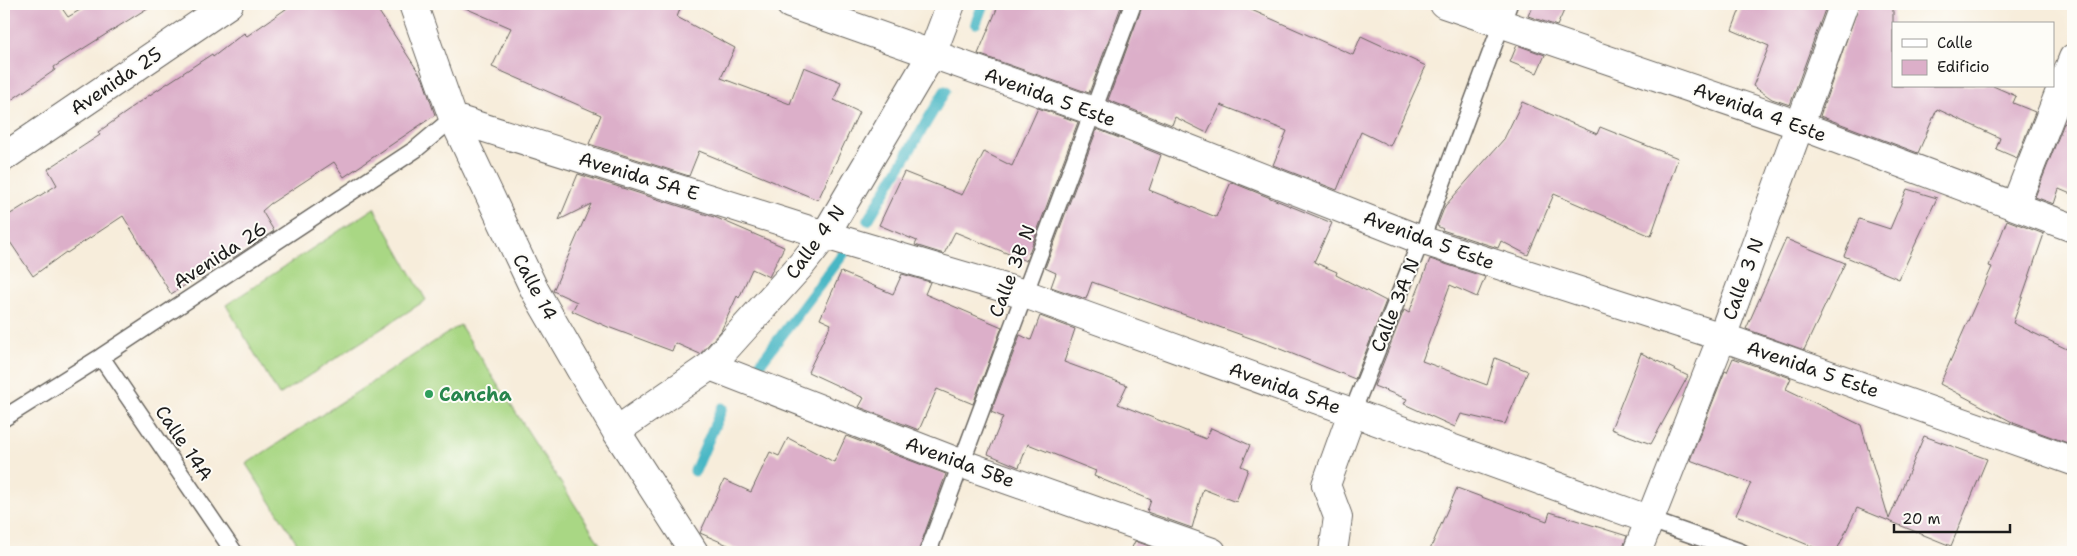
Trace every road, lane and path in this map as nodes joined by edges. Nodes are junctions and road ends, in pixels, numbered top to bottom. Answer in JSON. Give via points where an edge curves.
{"nodes":[{"id":1,"x":229,"y":4,"type":"edge"},
{"id":2,"x":413,"y":4,"type":"edge"},
{"id":3,"x":790,"y":4,"type":"edge"},
{"id":4,"x":951,"y":4,"type":"edge"},
{"id":5,"x":1133,"y":4,"type":"edge"},
{"id":6,"x":1444,"y":4,"type":"edge"},
{"id":7,"x":1844,"y":4,"type":"edge"},
{"id":8,"x":1506,"y":14,"type":"edge"},
{"id":9,"x":932,"y":54,"type":"junction"},
{"id":10,"x":2073,"y":58,"type":"edge"},
{"id":11,"x":1093,"y":111,"type":"junction"},
{"id":12,"x":454,"y":118,"type":"junction"},
{"id":13,"x":1798,"y":125,"type":"junction"},
{"id":14,"x":4,"y":157,"type":"edge"},
{"id":15,"x":2015,"y":206,"type":"junction"},
{"id":16,"x":2073,"y":228,"type":"edge"},
{"id":17,"x":825,"y":235,"type":"junction"},
{"id":18,"x":1421,"y":240,"type":"junction"},
{"id":19,"x":1025,"y":294,"type":"junction"},
{"id":20,"x":1722,"y":337,"type":"junction"},
{"id":21,"x":101,"y":357,"type":"junction"},
{"id":22,"x":710,"y":366,"type":"junction"},
{"id":23,"x":1352,"y":413,"type":"junction"},
{"id":24,"x":4,"y":418,"type":"edge"},
{"id":25,"x":616,"y":431,"type":"junction"},
{"id":26,"x":2073,"y":461,"type":"edge"},
{"id":27,"x":960,"y":463,"type":"junction"},
{"id":28,"x":1650,"y":520,"type":"junction"},
{"id":29,"x":234,"y":552,"type":"edge"},
{"id":30,"x":694,"y":552,"type":"edge"},
{"id":31,"x":928,"y":552,"type":"edge"},
{"id":32,"x":1212,"y":552,"type":"edge"},
{"id":33,"x":1333,"y":552,"type":"edge"},
{"id":34,"x":1637,"y":552,"type":"edge"},
{"id":35,"x":1741,"y":552,"type":"edge"}],
"edges":[{"from":1,"to":14,"type":"street","name":"Avenida 25"},
{"from":2,"to":12,"type":"street","name":"Calle 14"},
{"from":3,"to":9,"type":"street","name":"Avenida 5 Este"},
{"from":4,"to":9,"type":"street","name":"Calle 4 N"},
{"from":5,"to":11,"type":"lane","name":"Calle 3B N"},
{"from":6,"to":8,"type":"street","name":"Avenida 4 Este"},
{"from":7,"to":13,"type":"street","name":"Calle 3 N"},
{"from":8,"to":13,"type":"street","name":"Avenida 4 Este"},
{"from":8,"to":18,"type":"lane","name":"Calle 3A N"},
{"from":9,"to":11,"type":"street","name":"Avenida 5 Este"},
{"from":9,"to":17,"type":"street","name":"Calle 4 N"},
{"from":10,"to":15,"type":"street"},
{"from":11,"to":18,"type":"street","name":"Avenida 5 Este"},
{"from":11,"to":19,"type":"lane","name":"Calle 3B N"},
{"from":12,"to":17,"type":"street","name":"Avenida 5A E"},
{"from":12,"to":21,"type":"lane","name":"Avenida 26","via":[[416,149]]},
{"from":12,"to":25,"type":"street","name":"Calle 14","via":[[535,290]]},
{"from":13,"to":15,"type":"street","name":"Avenida 4 Este"},
{"from":13,"to":20,"type":"street","name":"Calle 3 N"},
{"from":15,"to":16,"type":"street","name":"Avenida 4 Este"},
{"from":17,"to":19,"type":"street","name":"Avenida 5Ae"},
{"from":17,"to":22,"type":"street","name":"Calle 4 N"},
{"from":18,"to":20,"type":"street","name":"Avenida 5 Este"},
{"from":18,"to":23,"type":"lane","name":"Calle 3A N"},
{"from":19,"to":23,"type":"street","name":"Avenida 5Ae"},
{"from":19,"to":27,"type":"lane","name":"Calle 3B N"},
{"from":20,"to":26,"type":"street","name":"Avenida 5 Este"},
{"from":20,"to":28,"type":"street","name":"Calle 3 N"},
{"from":21,"to":24,"type":"lane","name":"Avenida 26"},
{"from":21,"to":29,"type":"lane","name":"Calle 14A"},
{"from":22,"to":25,"type":"street","name":"Calle 4 N"},
{"from":22,"to":27,"type":"street","name":"Avenida 5Be"},
{"from":23,"to":28,"type":"street","name":"Avenida 5Ae"},
{"from":23,"to":33,"type":"street","name":"Calle 3A N","via":[[1326,485],[1338,517]]},
{"from":25,"to":30,"type":"street","name":"Calle 14"},
{"from":27,"to":31,"type":"lane","name":"Calle 3B N"},
{"from":27,"to":32,"type":"street","name":"Avenida 5Be"},
{"from":28,"to":34,"type":"street","name":"Calle 3 N"},
{"from":28,"to":35,"type":"lane","name":"Avenida 5Ae"}]}
